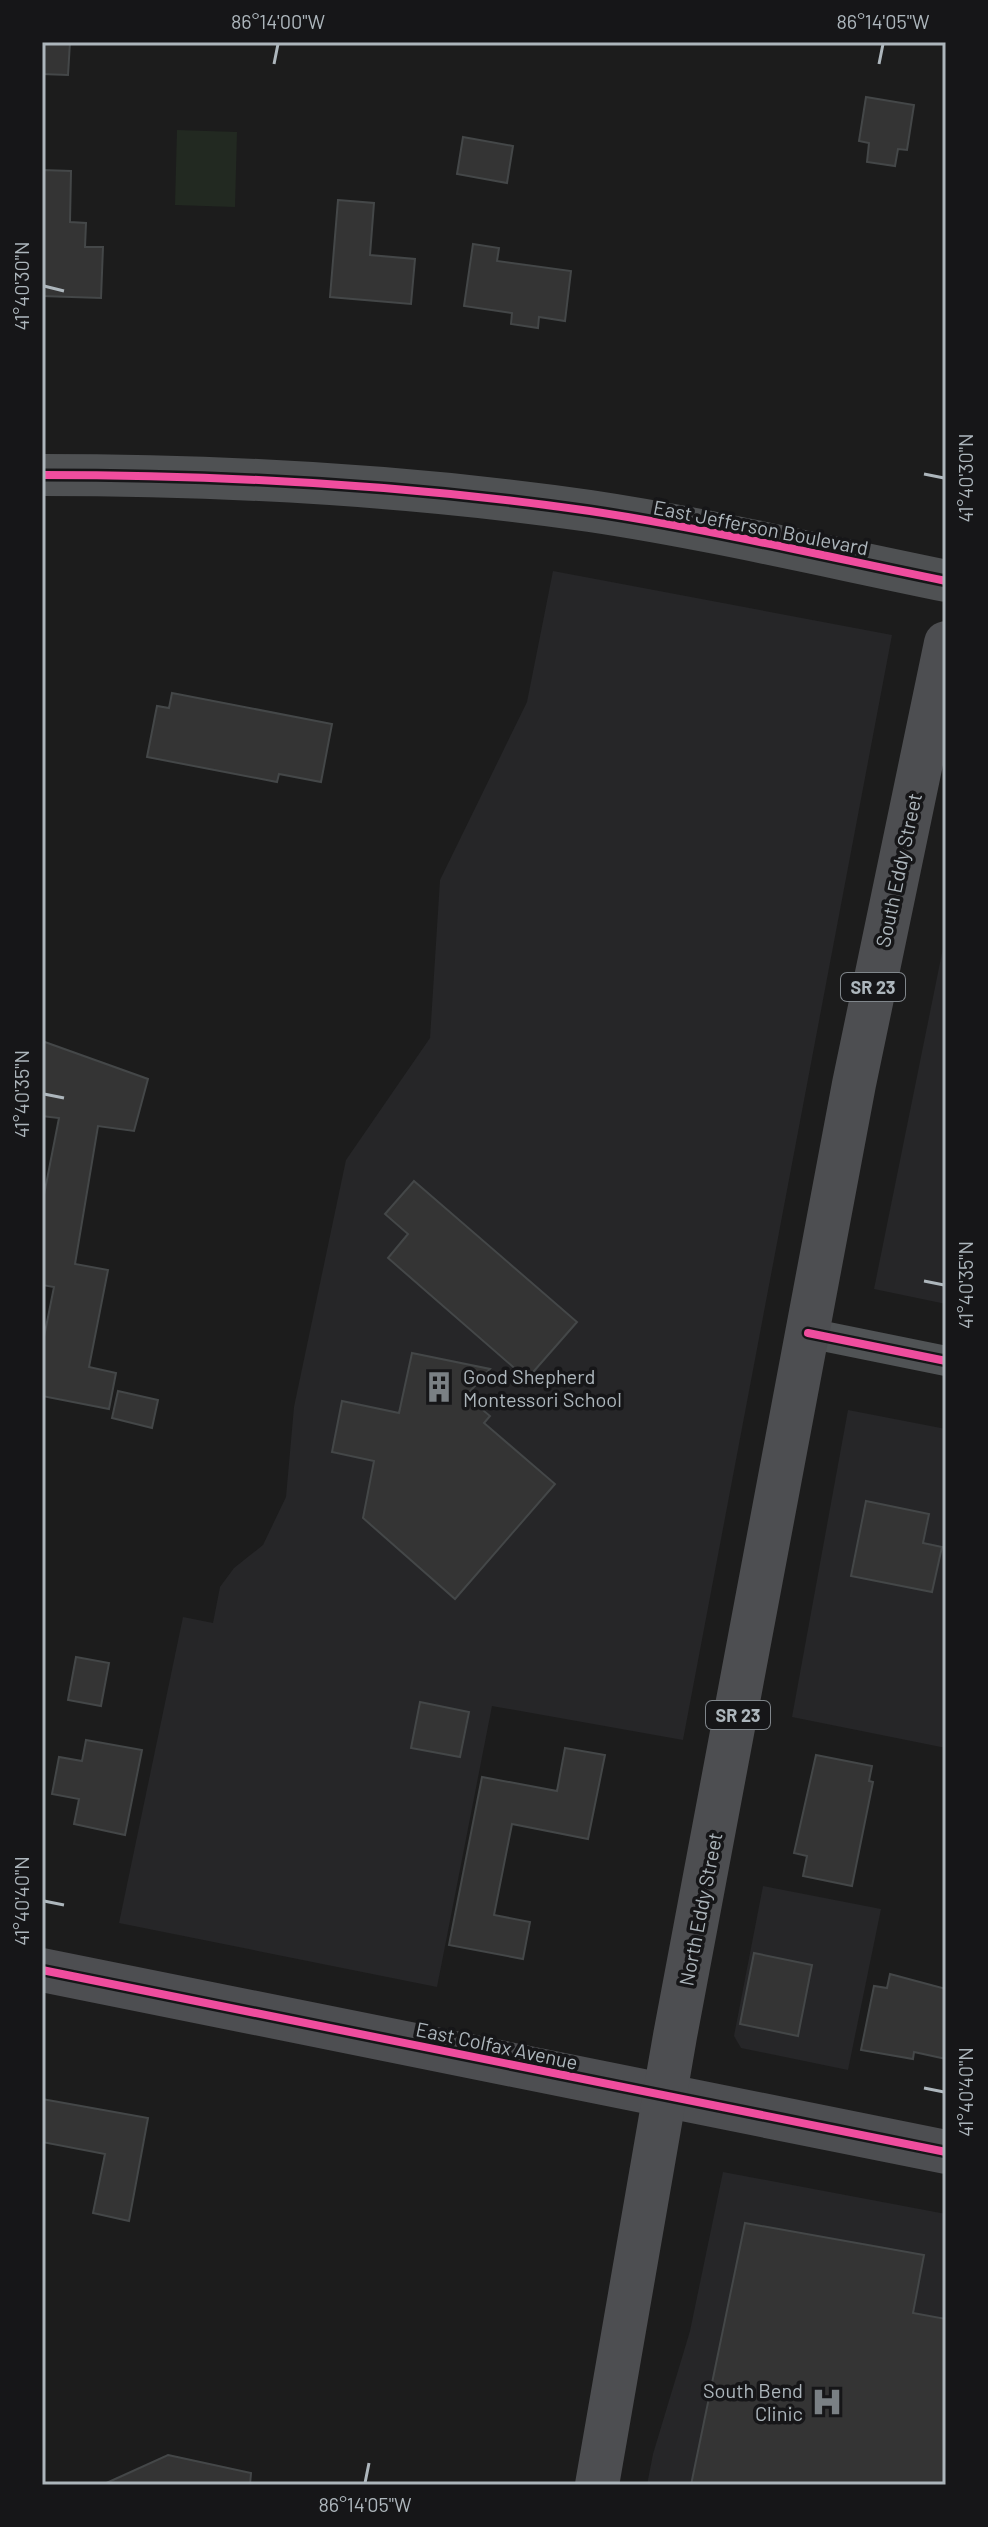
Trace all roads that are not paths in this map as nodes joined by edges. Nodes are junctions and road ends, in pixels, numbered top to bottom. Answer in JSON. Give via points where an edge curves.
{"nodes":[{"id":1,"x":42,"y":475,"type":"edge"},
{"id":2,"x":946,"y":581,"type":"edge"},
{"id":3,"x":946,"y":643,"type":"edge"},
{"id":4,"x":808,"y":1333,"type":"junction"},
{"id":5,"x":946,"y":1361,"type":"edge"},
{"id":6,"x":42,"y":1970,"type":"edge"},
{"id":7,"x":664,"y":2096,"type":"junction"},
{"id":8,"x":946,"y":2152,"type":"edge"},
{"id":9,"x":597,"y":2485,"type":"edge"}],
"edges":[{"from":1,"to":2,"type":"street","name":"East Jefferson Boulevard","via":[[293,482],[560,507],[679,525]]},
{"from":3,"to":4,"type":"main road","name":"South Eddy Street","number":"SR 23"},
{"from":4,"to":5,"type":"street"},
{"from":4,"to":7,"type":"main road","name":"North Eddy Street","number":"SR 23"},
{"from":6,"to":7,"type":"main road","name":"East Colfax Avenue"},
{"from":7,"to":8,"type":"main road","name":"East Colfax Avenue"},
{"from":7,"to":9,"type":"main road","name":"North Eddy Street","number":"SR 23"}]}
